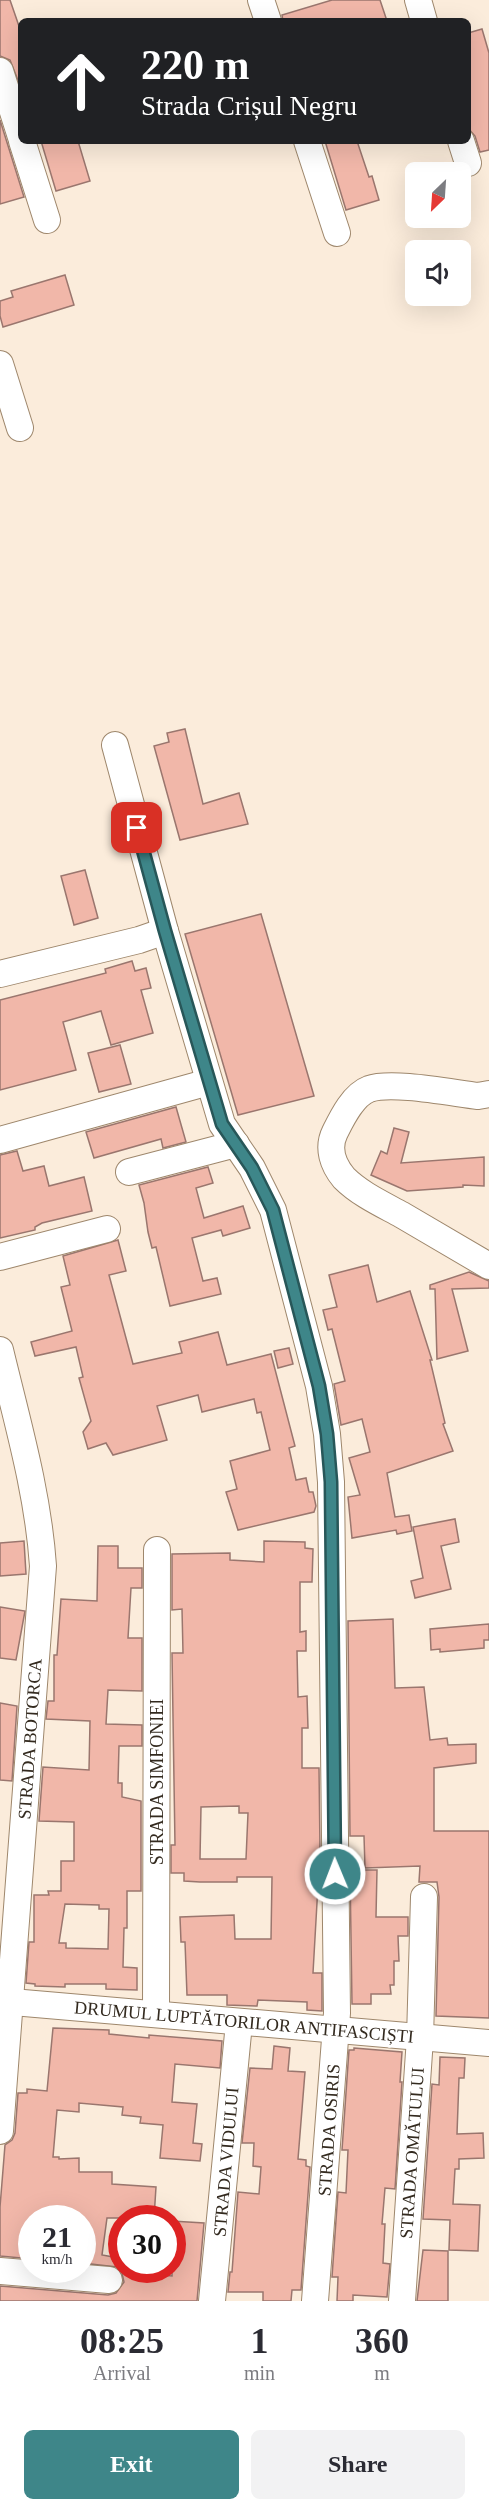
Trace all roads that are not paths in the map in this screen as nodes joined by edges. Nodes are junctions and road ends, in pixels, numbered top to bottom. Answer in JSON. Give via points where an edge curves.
{"nodes":[{"id":1,"x":261,"y":0,"type":"edge"},
{"id":2,"x":418,"y":0,"type":"edge"},
{"id":3,"x":267,"y":18,"type":"edge"},
{"id":4,"x":423,"y":18,"type":"edge"},
{"id":5,"x":0,"y":71,"type":"edge"},
{"id":6,"x":18,"y":127,"type":"edge"},
{"id":7,"x":24,"y":144,"type":"edge"},
{"id":8,"x":308,"y":144,"type":"edge"},
{"id":9,"x":47,"y":220,"type":"dead end"},
{"id":10,"x":337,"y":233,"type":"dead end"},
{"id":11,"x":0,"y":364,"type":"edge"},
{"id":12,"x":20,"y":428,"type":"dead end"},
{"id":13,"x":115,"y":745,"type":"dead end"},
{"id":14,"x":165,"y":931,"type":"junction"},
{"id":15,"x":0,"y":974,"type":"edge"},
{"id":16,"x":209,"y":1082,"type":"junction"},
{"id":17,"x":489,"y":1094,"type":"edge"},
{"id":18,"x":0,"y":1140,"type":"edge"},
{"id":19,"x":236,"y":1144,"type":"junction"},
{"id":20,"x":129,"y":1172,"type":"dead end"},
{"id":21,"x":107,"y":1229,"type":"dead end"},
{"id":22,"x":0,"y":1257,"type":"edge"},
{"id":23,"x":489,"y":1266,"type":"edge"},
{"id":24,"x":0,"y":1350,"type":"edge"},
{"id":25,"x":157,"y":1550,"type":"dead end"},
{"id":26,"x":423,"y":1897,"type":"dead end"},
{"id":27,"x":5,"y":2001,"type":"edge"},
{"id":28,"x":156,"y":2014,"type":"junction"},
{"id":29,"x":239,"y":2023,"type":"junction"},
{"id":30,"x":336,"y":2032,"type":"junction"},
{"id":31,"x":420,"y":2038,"type":"junction"},
{"id":32,"x":489,"y":2043,"type":"edge"},
{"id":33,"x":0,"y":2131,"type":"edge"},
{"id":34,"x":0,"y":2271,"type":"edge"},
{"id":35,"x":108,"y":2280,"type":"edge"},
{"id":36,"x":212,"y":2301,"type":"edge"},
{"id":37,"x":315,"y":2301,"type":"edge"},
{"id":38,"x":402,"y":2301,"type":"edge"}],
"edges":[{"from":1,"to":3,"type":"street"},
{"from":2,"to":4,"type":"street"},
{"from":5,"to":6,"type":"street"},
{"from":7,"to":9,"type":"street"},
{"from":8,"to":10,"type":"street"},
{"from":11,"to":12,"type":"street"},
{"from":13,"to":14,"type":"street","name":"STRADA OSIRIS"},
{"from":14,"to":15,"type":"street"},
{"from":14,"to":16,"type":"street","name":"STRADA OSIRIS"},
{"from":16,"to":18,"type":"street"},
{"from":16,"to":19,"type":"street","name":"STRADA OSIRIS","via":[[222,1124]]},
{"from":17,"to":23,"type":"street","via":[[395,1087],[368,1089],[344,1115],[331,1148],[332,1159],[344,1177],[363,1194]]},
{"from":19,"to":20,"type":"street"},
{"from":19,"to":30,"type":"street","name":"STRADA OSIRIS","via":[[273,1210],[319,1386],[327,1434],[331,1482]]},
{"from":21,"to":22,"type":"street"},
{"from":24,"to":27,"type":"street","name":"STRADA BOTORCA","via":[[34,1492],[43,1566]]},
{"from":25,"to":28,"type":"street","name":"STRADA SIMFONIEI"},
{"from":26,"to":31,"type":"street","name":"STRADA OMĂTULUI"},
{"from":27,"to":28,"type":"street","name":"DRUMUL LUPTĂTORILOR ANTIFASCIȘTI"},
{"from":27,"to":33,"type":"street","name":"STRADA BOTORCA"},
{"from":28,"to":29,"type":"street","name":"DRUMUL LUPTĂTORILOR ANTIFASCIȘTI"},
{"from":29,"to":30,"type":"street","name":"DRUMUL LUPTĂTORILOR ANTIFASCIȘTI"},
{"from":29,"to":36,"type":"street","name":"STRADA VIDULUI"},
{"from":30,"to":31,"type":"street","name":"DRUMUL LUPTĂTORILOR ANTIFASCIȘTI"},
{"from":30,"to":37,"type":"street","name":"STRADA OSIRIS"},
{"from":31,"to":32,"type":"street","name":"DRUMUL LUPTĂTORILOR ANTIFASCIȘTI"},
{"from":31,"to":38,"type":"street","name":"STRADA OMĂTULUI"},
{"from":34,"to":35,"type":"street"}]}
